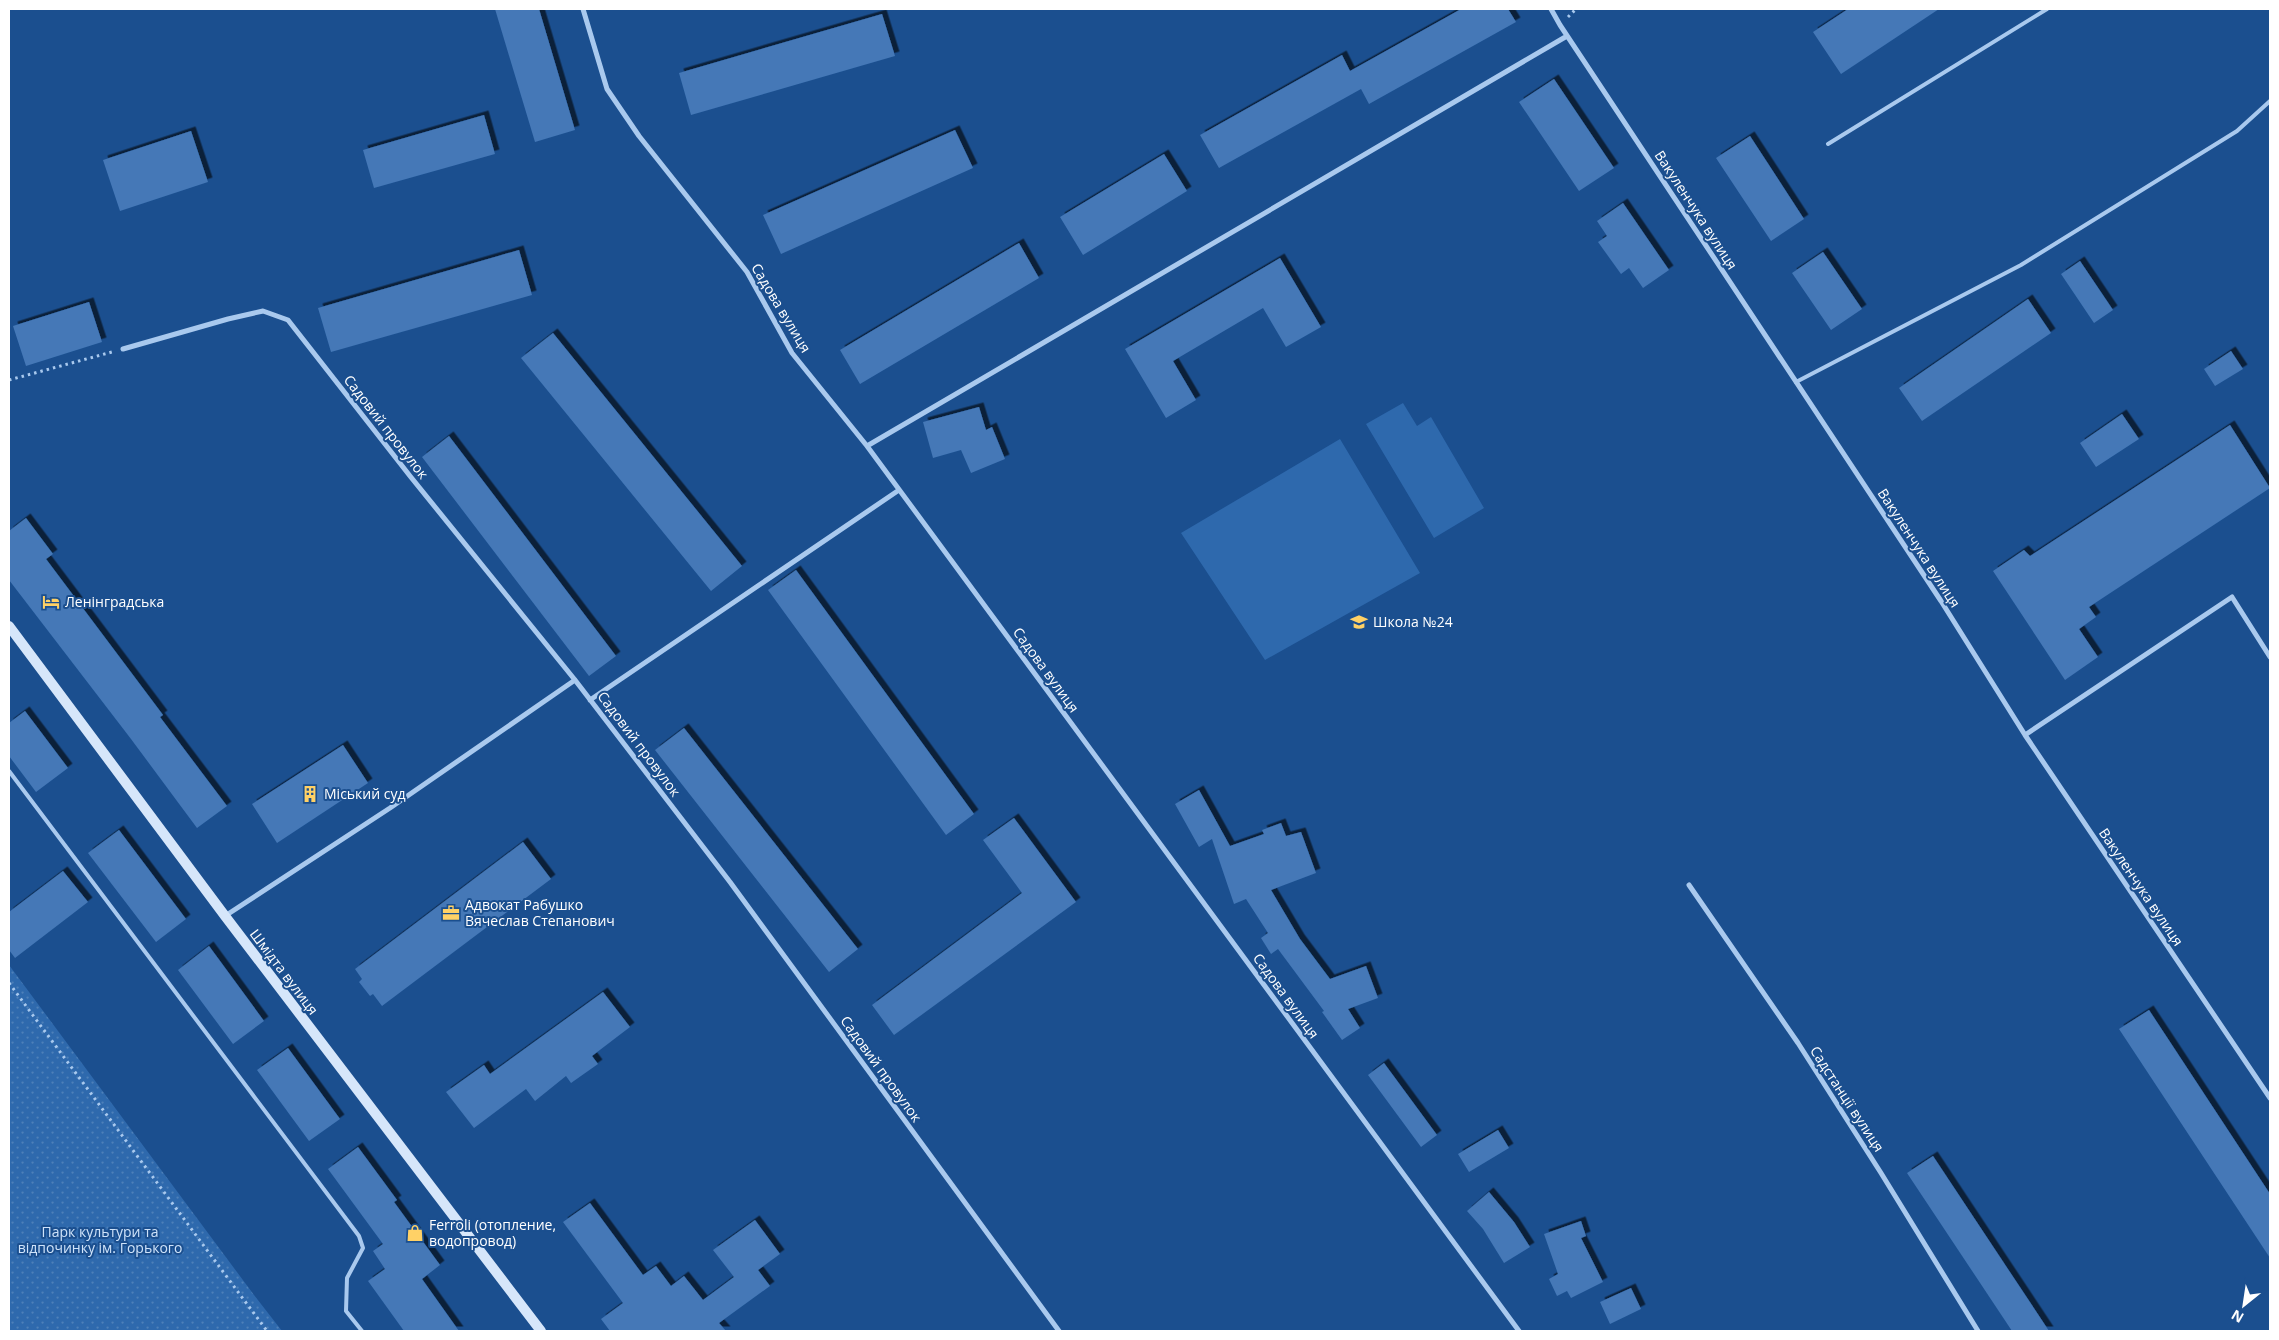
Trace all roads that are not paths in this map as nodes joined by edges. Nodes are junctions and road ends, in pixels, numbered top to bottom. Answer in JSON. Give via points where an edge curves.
{"nodes":[{"id":1,"x":583,"y":9,"type":"edge"},
{"id":2,"x":1552,"y":9,"type":"edge"},
{"id":3,"x":2047,"y":9,"type":"edge"},
{"id":4,"x":1568,"y":36,"type":"junction"},
{"id":5,"x":2270,"y":101,"type":"edge"},
{"id":6,"x":1828,"y":144,"type":"dead end"},
{"id":7,"x":123,"y":349,"type":"road end"},
{"id":8,"x":1796,"y":382,"type":"junction"},
{"id":9,"x":867,"y":446,"type":"junction"},
{"id":10,"x":899,"y":490,"type":"junction"},
{"id":11,"x":9,"y":626,"type":"edge"},
{"id":12,"x":2270,"y":657,"type":"edge"},
{"id":13,"x":575,"y":680,"type":"junction"},
{"id":14,"x":590,"y":700,"type":"junction"},
{"id":15,"x":2025,"y":736,"type":"junction"},
{"id":16,"x":9,"y":772,"type":"edge"},
{"id":17,"x":1689,"y":886,"type":"dead end"},
{"id":18,"x":225,"y":916,"type":"junction"},
{"id":19,"x":2270,"y":1098,"type":"edge"},
{"id":20,"x":362,"y":1331,"type":"edge"},
{"id":21,"x":541,"y":1331,"type":"edge"},
{"id":22,"x":1059,"y":1331,"type":"edge"},
{"id":23,"x":1519,"y":1331,"type":"edge"},
{"id":24,"x":1978,"y":1331,"type":"edge"}],
"edges":[{"from":1,"to":9,"type":"street","name":"Садова вулиця","via":[[607,89],[638,136],[747,272],[792,353]]},
{"from":2,"to":4,"type":"street","name":"Вакуленчука вулиця"},
{"from":3,"to":6,"type":"lane"},
{"from":4,"to":8,"type":"street","name":"Вакуленчука вулиця"},
{"from":4,"to":9,"type":"street"},
{"from":5,"to":8,"type":"lane","via":[[2237,131],[2021,265]]},
{"from":7,"to":13,"type":"street","name":"Садовий провулок","via":[[263,311],[288,320]]},
{"from":8,"to":15,"type":"street","name":"Вакуленчука вулиця","via":[[1935,592]]},
{"from":9,"to":10,"type":"street","name":"Садова вулиця"},
{"from":10,"to":14,"type":"street"},
{"from":10,"to":23,"type":"street","name":"Садова вулиця"},
{"from":11,"to":18,"type":"street","name":"Шмідта вулиця"},
{"from":12,"to":15,"type":"street","via":[[2232,597]]},
{"from":13,"to":14,"type":"street","name":"Садовий провулок"},
{"from":13,"to":18,"type":"street","via":[[390,808]]},
{"from":14,"to":22,"type":"street","name":"Садовий провулок","via":[[730,882]]},
{"from":15,"to":19,"type":"street","name":"Вакуленчука вулиця"},
{"from":16,"to":20,"type":"lane","via":[[359,1236],[363,1248],[347,1278],[346,1312]]},
{"from":17,"to":24,"type":"street","name":"Садстанції вулиця","via":[[1798,1043]]},
{"from":18,"to":21,"type":"street","name":"Шмідта вулиця"}]}
